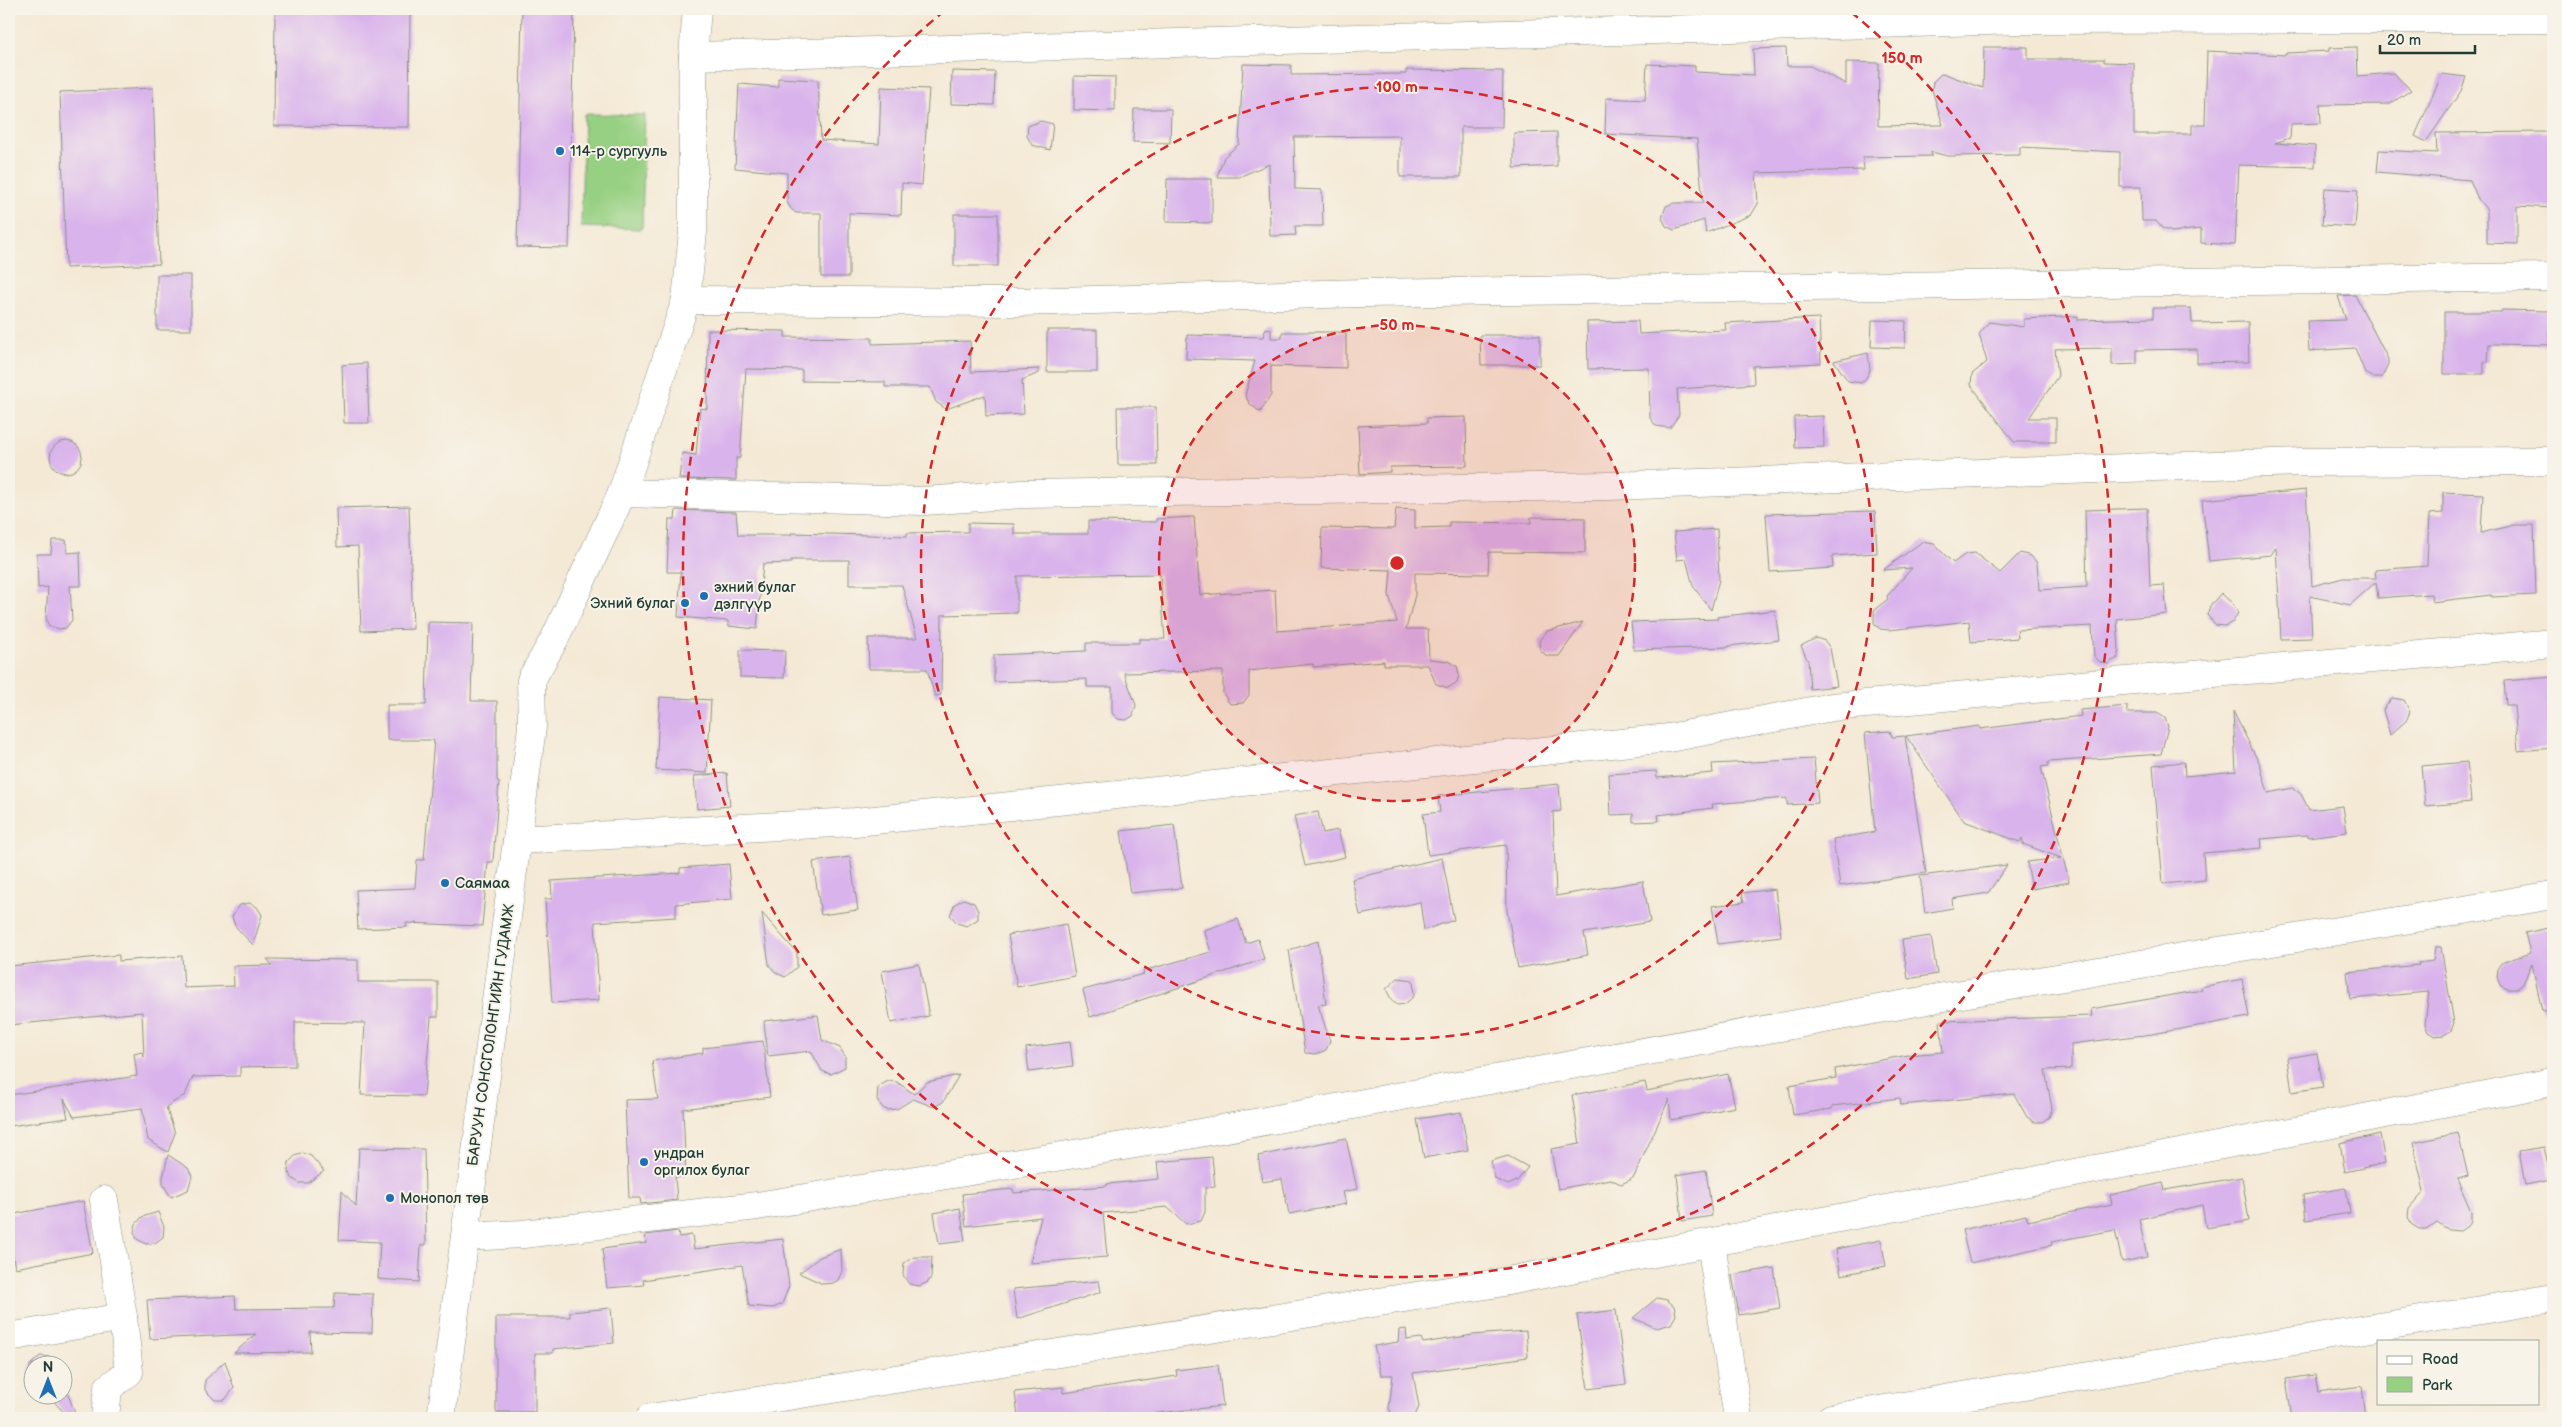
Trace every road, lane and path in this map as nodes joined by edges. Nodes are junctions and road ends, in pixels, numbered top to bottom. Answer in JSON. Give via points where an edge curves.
{"nodes":[{"id":1,"x":696,"y":9,"type":"edge"},
{"id":2,"x":2553,"y":19,"type":"edge"},
{"id":3,"x":694,"y":56,"type":"junction"},
{"id":4,"x":2553,"y":277,"type":"edge"},
{"id":5,"x":686,"y":300,"type":"junction"},
{"id":6,"x":2553,"y":461,"type":"edge"},
{"id":7,"x":622,"y":493,"type":"junction"},
{"id":8,"x":2553,"y":643,"type":"edge"},
{"id":9,"x":517,"y":840,"type":"junction"},
{"id":10,"x":2553,"y":895,"type":"edge"},
{"id":11,"x":2553,"y":1082,"type":"edge"},
{"id":12,"x":104,"y":1200,"type":"dead end"},
{"id":13,"x":465,"y":1237,"type":"junction"},
{"id":14,"x":1711,"y":1243,"type":"junction"},
{"id":15,"x":2553,"y":1298,"type":"edge"},
{"id":16,"x":124,"y":1317,"type":"junction"},
{"id":17,"x":9,"y":1337,"type":"edge"},
{"id":18,"x":105,"y":1418,"type":"edge"},
{"id":19,"x":441,"y":1418,"type":"edge"},
{"id":20,"x":650,"y":1418,"type":"edge"},
{"id":21,"x":1738,"y":1418,"type":"edge"},
{"id":22,"x":1831,"y":1418,"type":"edge"}],
"edges":[{"from":1,"to":3,"type":"street","name":"БАРУУН СОНСГОЛОНГИЙН ГУДАМЖ"},
{"from":2,"to":3,"type":"street","via":[[2023,20]]},
{"from":3,"to":5,"type":"street","name":"БАРУУН СОНСГОЛОНГИЙН ГУДАМЖ","via":[[694,232]]},
{"from":4,"to":5,"type":"street","via":[[1385,293],[1017,302]]},
{"from":5,"to":7,"type":"street","name":"БАРУУН СОНСГОЛОНГИЙН ГУДАМЖ"},
{"from":6,"to":7,"type":"street","via":[[2301,462],[1610,486],[1022,494],[924,501]]},
{"from":7,"to":9,"type":"street","name":"БАРУУН СОНСГОЛОНГИЙН ГУДАМЖ","via":[[555,638],[532,680],[532,727]]},
{"from":8,"to":9,"type":"street","via":[[1832,707],[1670,738],[855,822]]},
{"from":9,"to":13,"type":"street","name":"БАРУУН СОНСГОЛОНГИЙН ГУДАМЖ"},
{"from":10,"to":13,"type":"street","via":[[1944,997],[1172,1138],[757,1206],[523,1234]]},
{"from":11,"to":14,"type":"street"},
{"from":12,"to":16,"type":"street"},
{"from":13,"to":19,"type":"street","name":"БАРУУН СОНСГОЛОНГИЙН ГУДАМЖ"},
{"from":14,"to":20,"type":"street","via":[[1482,1286]]},
{"from":14,"to":21,"type":"street"},
{"from":15,"to":22,"type":"street"},
{"from":16,"to":17,"type":"street"},
{"from":16,"to":18,"type":"street","via":[[129,1372],[108,1388]]}]}
